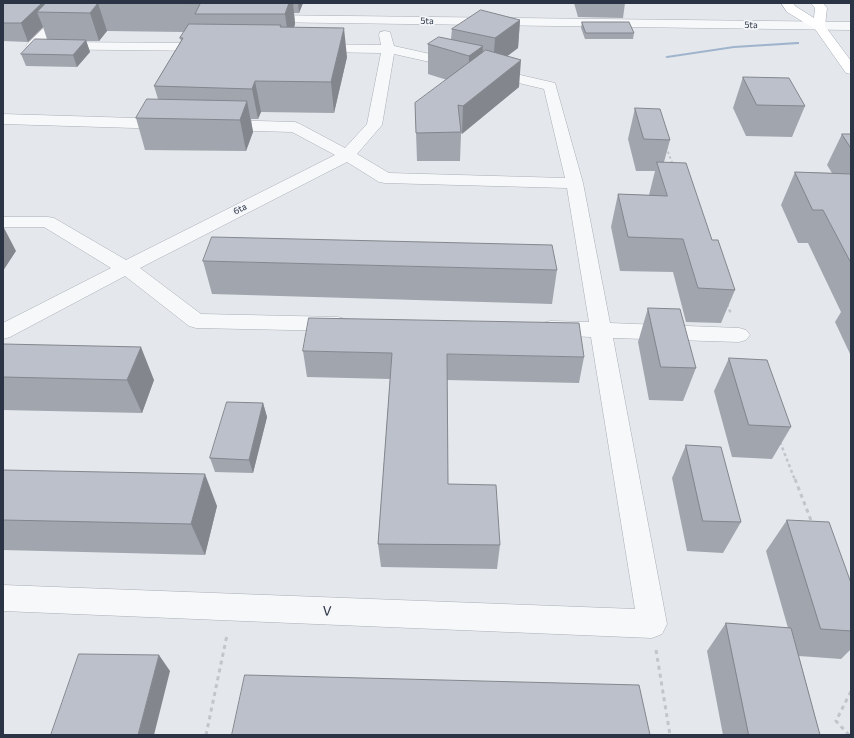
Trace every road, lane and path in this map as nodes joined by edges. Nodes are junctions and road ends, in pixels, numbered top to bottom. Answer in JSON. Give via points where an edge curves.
{"nodes":[{"id":1,"x":76,"y":3,"type":"edge"},
{"id":2,"x":787,"y":3,"type":"edge"},
{"id":3,"x":817,"y":3,"type":"edge"},
{"id":4,"x":47,"y":16,"type":"edge"},
{"id":5,"x":62,"y":16,"type":"junction"},
{"id":6,"x":78,"y":16,"type":"edge"},
{"id":7,"x":253,"y":19,"type":"edge"},
{"id":8,"x":381,"y":20,"type":"junction"},
{"id":9,"x":819,"y":26,"type":"junction"},
{"id":10,"x":851,"y":26,"type":"edge"},
{"id":11,"x":223,"y":47,"type":"edge"},
{"id":12,"x":301,"y":48,"type":"edge"},
{"id":13,"x":388,"y":49,"type":"junction"},
{"id":14,"x":851,"y":70,"type":"edge"},
{"id":15,"x":3,"y":119,"type":"edge"},
{"id":16,"x":184,"y":124,"type":"edge"},
{"id":17,"x":208,"y":125,"type":"edge"},
{"id":18,"x":663,"y":139,"type":"edge"},
{"id":19,"x":347,"y":155,"type":"junction"},
{"id":20,"x":675,"y":168,"type":"edge"},
{"id":21,"x":574,"y":183,"type":"junction"},
{"id":22,"x":3,"y":222,"type":"edge"},
{"id":23,"x":125,"y":268,"type":"junction"},
{"id":24,"x":725,"y":299,"type":"edge"},
{"id":25,"x":355,"y":324,"type":"edge"},
{"id":26,"x":530,"y":328,"type":"edge"},
{"id":27,"x":601,"y":330,"type":"junction"},
{"id":28,"x":3,"y":332,"type":"edge"},
{"id":29,"x":739,"y":335,"type":"joint"},
{"id":30,"x":779,"y":439,"type":"edge"},
{"id":31,"x":814,"y":528,"type":"edge"},
{"id":32,"x":3,"y":598,"type":"edge"},
{"id":33,"x":233,"y":607,"type":"junction"},
{"id":34,"x":652,"y":624,"type":"junction"},
{"id":35,"x":851,"y":691,"type":"edge"},
{"id":36,"x":206,"y":735,"type":"edge"},
{"id":37,"x":670,"y":735,"type":"edge"},
{"id":38,"x":849,"y":735,"type":"edge"}],
"edges":[{"from":1,"to":5,"type":"street"},
{"from":2,"to":9,"type":"main road","via":[[791,9]]},
{"from":3,"to":9,"type":"main road","via":[[821,8]]},
{"from":4,"to":5,"type":"street"},
{"from":5,"to":6,"type":"street"},
{"from":5,"to":11,"type":"street","via":[[34,46]]},
{"from":7,"to":8,"type":"street","name":"5ta"},
{"from":8,"to":9,"type":"street","name":"5ta"},
{"from":8,"to":13,"type":"street","name":"6ta"},
{"from":9,"to":10,"type":"street","name":"5ta"},
{"from":9,"to":14,"type":"main road"},
{"from":12,"to":13,"type":"street"},
{"from":13,"to":19,"type":"street","name":"6ta","via":[[374,125]]},
{"from":13,"to":21,"type":"street","via":[[550,86]]},
{"from":15,"to":16,"type":"street"},
{"from":17,"to":19,"type":"street","via":[[294,127]]},
{"from":18,"to":20,"type":"path"},
{"from":19,"to":21,"type":"street","via":[[385,178]]},
{"from":19,"to":23,"type":"street","name":"6ta"},
{"from":21,"to":27,"type":"street"},
{"from":22,"to":23,"type":"street","via":[[48,222]]},
{"from":23,"to":25,"type":"street","via":[[196,321]]},
{"from":23,"to":28,"type":"street","name":"6ta"},
{"from":24,"to":29,"type":"path"},
{"from":26,"to":27,"type":"street"},
{"from":27,"to":29,"type":"street"},
{"from":27,"to":34,"type":"street"},
{"from":30,"to":31,"type":"path"},
{"from":32,"to":33,"type":"street","name":"V"},
{"from":33,"to":34,"type":"street","name":"V"},
{"from":33,"to":36,"type":"path"},
{"from":34,"to":37,"type":"path"},
{"from":35,"to":38,"type":"path","via":[[836,721]]}]}
